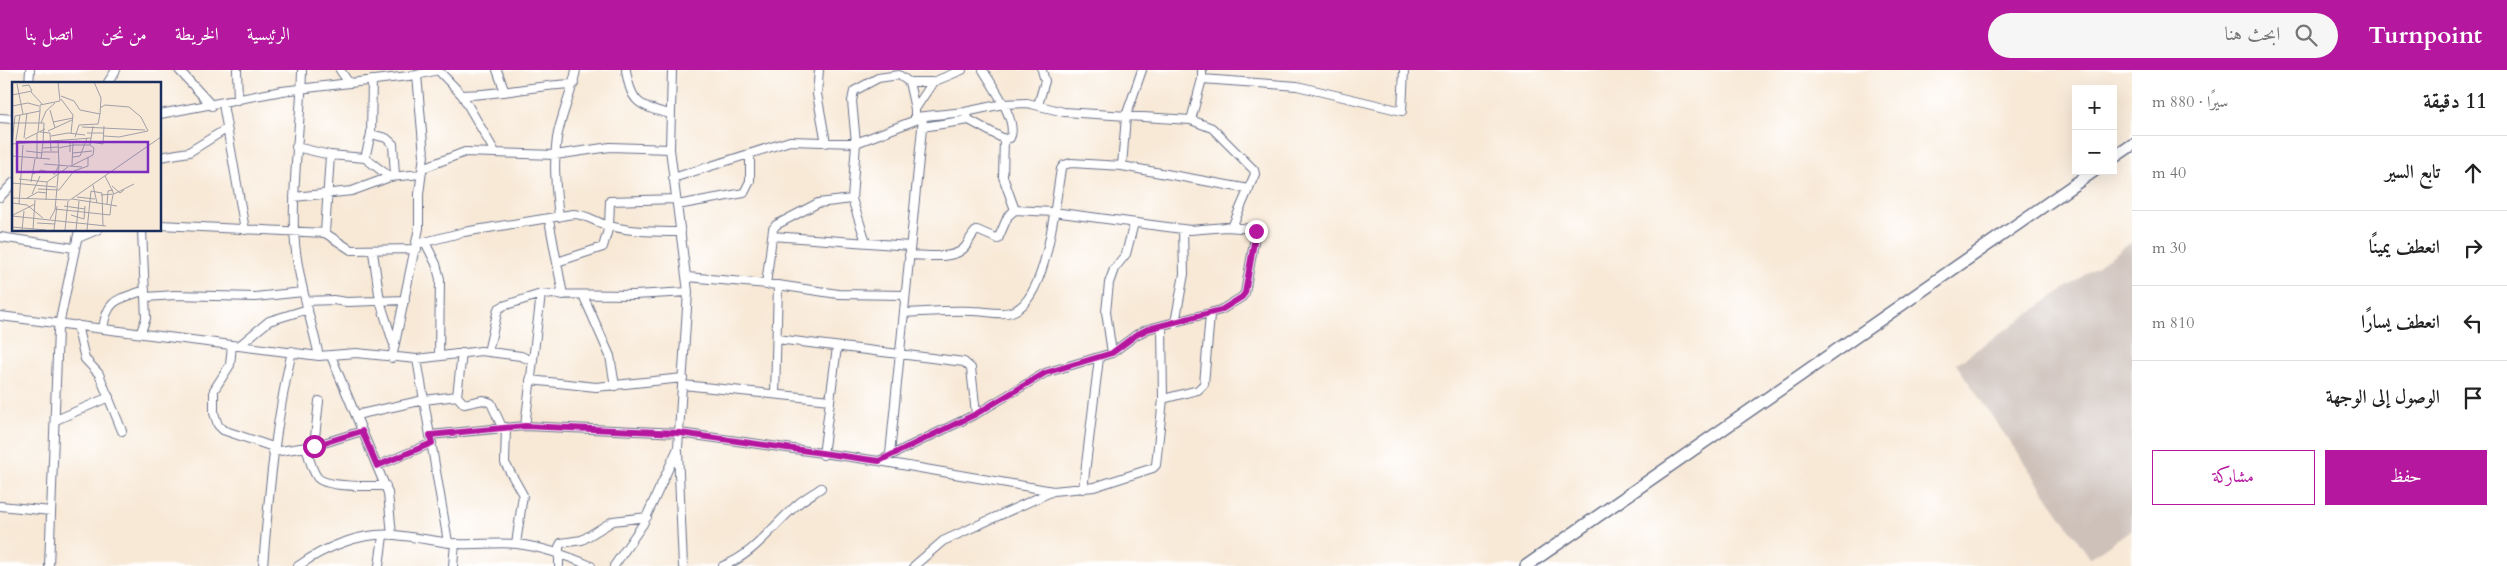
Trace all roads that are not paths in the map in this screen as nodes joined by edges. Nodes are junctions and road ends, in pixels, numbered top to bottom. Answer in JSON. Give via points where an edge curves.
{"nodes":[{"id":1,"x":116,"y":70,"type":"edge"},
{"id":2,"x":179,"y":70,"type":"edge"},
{"id":3,"x":237,"y":70,"type":"edge"},
{"id":4,"x":302,"y":70,"type":"edge"},
{"id":5,"x":340,"y":70,"type":"edge"},
{"id":6,"x":497,"y":70,"type":"edge"},
{"id":7,"x":576,"y":70,"type":"edge"},
{"id":8,"x":626,"y":70,"type":"edge"},
{"id":9,"x":672,"y":70,"type":"edge"},
{"id":10,"x":818,"y":70,"type":"edge"},
{"id":11,"x":962,"y":70,"type":"edge"},
{"id":12,"x":983,"y":70,"type":"edge"},
{"id":13,"x":1042,"y":70,"type":"edge"},
{"id":14,"x":1142,"y":70,"type":"edge"},
{"id":15,"x":1202,"y":70,"type":"edge"},
{"id":16,"x":1404,"y":70,"type":"edge"},
{"id":17,"x":421,"y":73,"type":"edge"},
{"id":18,"x":1202,"y":79,"type":"junction"},
{"id":19,"x":372,"y":80,"type":"junction"},
{"id":20,"x":108,"y":82,"type":"edge"},
{"id":21,"x":909,"y":82,"type":"junction"},
{"id":22,"x":933,"y":82,"type":"junction"},
{"id":23,"x":349,"y":83,"type":"junction"},
{"id":24,"x":574,"y":84,"type":"junction"},
{"id":25,"x":302,"y":88,"type":"junction"},
{"id":26,"x":505,"y":92,"type":"junction"},
{"id":27,"x":462,"y":95,"type":"junction"},
{"id":28,"x":238,"y":100,"type":"junction"},
{"id":29,"x":223,"y":104,"type":"junction"},
{"id":30,"x":1002,"y":104,"type":"junction"},
{"id":31,"x":1038,"y":105,"type":"junction"},
{"id":32,"x":212,"y":106,"type":"junction"},
{"id":33,"x":966,"y":112,"type":"junction"},
{"id":34,"x":161,"y":114,"type":"edge"},
{"id":35,"x":670,"y":114,"type":"junction"},
{"id":36,"x":918,"y":114,"type":"junction"},
{"id":37,"x":1126,"y":116,"type":"junction"},
{"id":38,"x":969,"y":120,"type":"junction"},
{"id":39,"x":1190,"y":120,"type":"junction"},
{"id":40,"x":922,"y":127,"type":"junction"},
{"id":41,"x":226,"y":129,"type":"junction"},
{"id":42,"x":371,"y":134,"type":"junction"},
{"id":43,"x":1004,"y":139,"type":"junction"},
{"id":44,"x":826,"y":143,"type":"junction"},
{"id":45,"x":856,"y":143,"type":"junction"},
{"id":46,"x":2132,"y":145,"type":"edge"},
{"id":47,"x":296,"y":147,"type":"junction"},
{"id":48,"x":670,"y":149,"type":"junction"},
{"id":49,"x":495,"y":152,"type":"junction"},
{"id":50,"x":330,"y":155,"type":"junction"},
{"id":51,"x":556,"y":155,"type":"junction"},
{"id":52,"x":750,"y":155,"type":"junction"},
{"id":53,"x":2117,"y":155,"type":"edge"},
{"id":54,"x":161,"y":157,"type":"edge"},
{"id":55,"x":365,"y":158,"type":"junction"},
{"id":56,"x":1122,"y":166,"type":"junction"},
{"id":57,"x":422,"y":171,"type":"junction"},
{"id":58,"x":2088,"y":175,"type":"edge"},
{"id":59,"x":392,"y":176,"type":"junction"},
{"id":60,"x":673,"y":178,"type":"junction"},
{"id":61,"x":12,"y":184,"type":"edge"},
{"id":62,"x":1249,"y":189,"type":"junction"},
{"id":63,"x":1,"y":193,"type":"edge"},
{"id":64,"x":327,"y":195,"type":"junction"},
{"id":65,"x":294,"y":198,"type":"junction"},
{"id":66,"x":852,"y":199,"type":"junction"},
{"id":67,"x":677,"y":202,"type":"junction"},
{"id":68,"x":1015,"y":210,"type":"junction"},
{"id":69,"x":1053,"y":212,"type":"junction"},
{"id":70,"x":559,"y":216,"type":"junction"},
{"id":71,"x":548,"y":220,"type":"junction"},
{"id":72,"x":1134,"y":223,"type":"junction"},
{"id":73,"x":161,"y":225,"type":"edge"},
{"id":74,"x":609,"y":226,"type":"junction"},
{"id":75,"x":1232,"y":227,"type":"junction"},
{"id":76,"x":1184,"y":229,"type":"junction"},
{"id":77,"x":245,"y":230,"type":"junction"},
{"id":78,"x":16,"y":231,"type":"edge"},
{"id":79,"x":93,"y":231,"type":"edge"},
{"id":80,"x":142,"y":231,"type":"edge"},
{"id":81,"x":294,"y":232,"type":"junction"},
{"id":82,"x":682,"y":232,"type":"junction"},
{"id":83,"x":325,"y":233,"type":"junction"},
{"id":84,"x":78,"y":234,"type":"edge"},
{"id":85,"x":772,"y":236,"type":"junction"},
{"id":86,"x":0,"y":237,"type":"edge"},
{"id":87,"x":16,"y":239,"type":"junction"},
{"id":88,"x":426,"y":242,"type":"junction"},
{"id":89,"x":866,"y":242,"type":"junction"},
{"id":90,"x":910,"y":246,"type":"junction"},
{"id":91,"x":417,"y":247,"type":"junction"},
{"id":92,"x":74,"y":248,"type":"junction"},
{"id":93,"x":373,"y":252,"type":"junction"},
{"id":94,"x":909,"y":255,"type":"junction"},
{"id":95,"x":557,"y":262,"type":"junction"},
{"id":96,"x":687,"y":277,"type":"junction"},
{"id":97,"x":766,"y":285,"type":"junction"},
{"id":98,"x":778,"y":285,"type":"junction"},
{"id":99,"x":303,"y":292,"type":"junction"},
{"id":100,"x":688,"y":292,"type":"junction"},
{"id":101,"x":145,"y":293,"type":"junction"},
{"id":102,"x":541,"y":294,"type":"junction"},
{"id":103,"x":563,"y":294,"type":"junction"},
{"id":104,"x":584,"y":295,"type":"junction"},
{"id":105,"x":906,"y":295,"type":"junction"},
{"id":106,"x":404,"y":300,"type":"junction"},
{"id":107,"x":380,"y":301,"type":"junction"},
{"id":108,"x":307,"y":305,"type":"junction"},
{"id":109,"x":904,"y":313,"type":"junction"},
{"id":110,"x":1210,"y":314,"type":"junction"},
{"id":111,"x":0,"y":316,"type":"edge"},
{"id":112,"x":146,"y":318,"type":"junction"},
{"id":113,"x":61,"y":323,"type":"junction"},
{"id":114,"x":1175,"y":323,"type":"junction"},
{"id":115,"x":77,"y":325,"type":"junction"},
{"id":116,"x":1162,"y":326,"type":"junction"},
{"id":117,"x":103,"y":328,"type":"junction"},
{"id":118,"x":141,"y":332,"type":"junction"},
{"id":119,"x":155,"y":334,"type":"junction"},
{"id":120,"x":777,"y":339,"type":"junction"},
{"id":121,"x":393,"y":342,"type":"junction"},
{"id":122,"x":236,"y":345,"type":"junction"},
{"id":123,"x":837,"y":347,"type":"junction"},
{"id":124,"x":292,"y":351,"type":"junction"},
{"id":125,"x":488,"y":352,"type":"junction"},
{"id":126,"x":462,"y":353,"type":"junction"},
{"id":127,"x":534,"y":353,"type":"junction"},
{"id":128,"x":1112,"y":353,"type":"junction"},
{"id":129,"x":900,"y":354,"type":"junction"},
{"id":130,"x":319,"y":356,"type":"junction"},
{"id":131,"x":331,"y":356,"type":"junction"},
{"id":132,"x":439,"y":356,"type":"junction"},
{"id":133,"x":521,"y":356,"type":"junction"},
{"id":134,"x":392,"y":358,"type":"junction"},
{"id":135,"x":1099,"y":358,"type":"junction"},
{"id":136,"x":417,"y":359,"type":"junction"},
{"id":137,"x":532,"y":361,"type":"junction"},
{"id":138,"x":530,"y":380,"type":"junction"},
{"id":139,"x":683,"y":382,"type":"junction"},
{"id":140,"x":615,"y":386,"type":"junction"},
{"id":141,"x":775,"y":394,"type":"junction"},
{"id":142,"x":457,"y":396,"type":"junction"},
{"id":143,"x":109,"y":397,"type":"junction"},
{"id":144,"x":1164,"y":399,"type":"junction"},
{"id":145,"x":424,"y":400,"type":"junction"},
{"id":146,"x":830,"y":400,"type":"junction"},
{"id":147,"x":320,"y":401,"type":"dead end"},
{"id":148,"x":976,"y":414,"type":"junction"},
{"id":149,"x":356,"y":415,"type":"junction"},
{"id":150,"x":56,"y":420,"type":"junction"},
{"id":151,"x":525,"y":426,"type":"junction"},
{"id":152,"x":502,"y":427,"type":"junction"},
{"id":153,"x":122,"y":431,"type":"dead end"},
{"id":154,"x":362,"y":431,"type":"junction"},
{"id":155,"x":680,"y":433,"type":"junction"},
{"id":156,"x":431,"y":439,"type":"junction"},
{"id":157,"x":314,"y":446,"type":"junction"},
{"id":158,"x":306,"y":447,"type":"junction"},
{"id":159,"x":678,"y":448,"type":"junction"},
{"id":160,"x":273,"y":449,"type":"junction"},
{"id":161,"x":890,"y":454,"type":"junction"},
{"id":162,"x":823,"y":455,"type":"junction"},
{"id":163,"x":879,"y":461,"type":"junction"},
{"id":164,"x":377,"y":466,"type":"junction"},
{"id":165,"x":386,"y":486,"type":"junction"},
{"id":166,"x":822,"y":488,"type":"dead end"},
{"id":167,"x":1083,"y":489,"type":"junction"},
{"id":168,"x":1053,"y":491,"type":"junction"},
{"id":169,"x":0,"y":506,"type":"edge"},
{"id":170,"x":51,"y":511,"type":"junction"},
{"id":171,"x":647,"y":517,"type":"junction"},
{"id":172,"x":392,"y":535,"type":"junction"},
{"id":173,"x":383,"y":536,"type":"junction"},
{"id":174,"x":452,"y":543,"type":"junction"},
{"id":175,"x":516,"y":544,"type":"junction"},
{"id":176,"x":559,"y":555,"type":"junction"},
{"id":177,"x":49,"y":566,"type":"edge"},
{"id":178,"x":263,"y":566,"type":"edge"},
{"id":179,"x":298,"y":566,"type":"edge"},
{"id":180,"x":379,"y":566,"type":"edge"},
{"id":181,"x":453,"y":566,"type":"edge"},
{"id":182,"x":560,"y":566,"type":"edge"},
{"id":183,"x":591,"y":566,"type":"edge"},
{"id":184,"x":614,"y":566,"type":"edge"},
{"id":185,"x":683,"y":566,"type":"edge"},
{"id":186,"x":723,"y":566,"type":"edge"},
{"id":187,"x":914,"y":566,"type":"edge"},
{"id":188,"x":1526,"y":566,"type":"edge"}],
"edges":[{"from":1,"to":20,"type":"street"},
{"from":2,"to":32,"type":"street"},
{"from":3,"to":28,"type":"street"},
{"from":4,"to":25,"type":"street"},
{"from":5,"to":23,"type":"street"},
{"from":6,"to":26,"type":"street"},
{"from":7,"to":24,"type":"street"},
{"from":8,"to":35,"type":"street","via":[[629,89],[637,102]]},
{"from":9,"to":35,"type":"street"},
{"from":10,"to":44,"type":"street","via":[[817,94]]},
{"from":11,"to":22,"type":"street"},
{"from":12,"to":30,"type":"street"},
{"from":13,"to":31,"type":"street","via":[[1045,81]]},
{"from":14,"to":37,"type":"street"},
{"from":15,"to":18,"type":"street"},
{"from":16,"to":18,"type":"street","via":[[1402,111],[1297,86]]},
{"from":17,"to":19,"type":"street"},
{"from":17,"to":27,"type":"street","via":[[438,70]]},
{"from":17,"to":57,"type":"street"},
{"from":18,"to":39,"type":"street"},
{"from":19,"to":23,"type":"street"},
{"from":19,"to":42,"type":"street"},
{"from":21,"to":22,"type":"street"},
{"from":21,"to":36,"type":"street"},
{"from":21,"to":45,"type":"street","via":[[900,75],[878,78],[854,91]]},
{"from":22,"to":36,"type":"street"},
{"from":23,"to":25,"type":"street"},
{"from":24,"to":26,"type":"street"},
{"from":24,"to":51,"type":"street","via":[[557,138]]},
{"from":25,"to":28,"type":"street"},
{"from":25,"to":47,"type":"street"},
{"from":26,"to":27,"type":"street"},
{"from":27,"to":49,"type":"street"},
{"from":28,"to":29,"type":"street"},
{"from":29,"to":32,"type":"street"},
{"from":29,"to":41,"type":"street"},
{"from":30,"to":31,"type":"street"},
{"from":30,"to":33,"type":"street"},
{"from":30,"to":43,"type":"street","via":[[1012,123],[1010,138]]},
{"from":31,"to":37,"type":"street","via":[[1064,112]]},
{"from":32,"to":34,"type":"street"},
{"from":33,"to":36,"type":"street"},
{"from":33,"to":38,"type":"street"},
{"from":35,"to":48,"type":"street"},
{"from":36,"to":40,"type":"street"},
{"from":36,"to":45,"type":"street"},
{"from":37,"to":39,"type":"street"},
{"from":37,"to":56,"type":"street"},
{"from":38,"to":40,"type":"street"},
{"from":38,"to":43,"type":"street"},
{"from":39,"to":62,"type":"street","via":[[1212,128],[1252,167],[1255,174]]},
{"from":40,"to":90,"type":"street"},
{"from":41,"to":54,"type":"street","via":[[189,152]]},
{"from":41,"to":77,"type":"street"},
{"from":42,"to":55,"type":"street"},
{"from":42,"to":59,"type":"street","via":[[386,138],[393,144]]},
{"from":43,"to":68,"type":"street","via":[[1003,177]]},
{"from":44,"to":45,"type":"street"},
{"from":44,"to":52,"type":"street","via":[[790,141]]},
{"from":45,"to":66,"type":"street"},
{"from":46,"to":53,"type":"highway"},
{"from":47,"to":50,"type":"street"},
{"from":47,"to":65,"type":"street"},
{"from":48,"to":51,"type":"street","via":[[610,147]]},
{"from":48,"to":60,"type":"street"},
{"from":49,"to":51,"type":"street"},
{"from":49,"to":57,"type":"street","via":[[465,152]]},
{"from":50,"to":55,"type":"street"},
{"from":50,"to":64,"type":"street"},
{"from":51,"to":70,"type":"street"},
{"from":52,"to":60,"type":"street"},
{"from":52,"to":67,"type":"street","via":[[750,181],[744,193]]},
{"from":55,"to":59,"type":"street"},
{"from":56,"to":62,"type":"street"},
{"from":56,"to":69,"type":"street","via":[[1064,164]]},
{"from":57,"to":59,"type":"street"},
{"from":57,"to":91,"type":"street"},
{"from":58,"to":188,"type":"highway"},
{"from":59,"to":64,"type":"street","via":[[352,191]]},
{"from":60,"to":67,"type":"street"},
{"from":61,"to":63,"type":"street"},
{"from":62,"to":75,"type":"street"},
{"from":64,"to":65,"type":"street"},
{"from":64,"to":83,"type":"street"},
{"from":65,"to":81,"type":"street"},
{"from":66,"to":85,"type":"street","via":[[818,202],[776,225]]},
{"from":66,"to":89,"type":"street"},
{"from":67,"to":74,"type":"street","via":[[613,199],[609,204]]},
{"from":67,"to":82,"type":"street"},
{"from":68,"to":69,"type":"street"},
{"from":68,"to":94,"type":"street","via":[[1008,216],[998,239],[977,230],[965,247],[948,256]]},
{"from":69,"to":72,"type":"street"},
{"from":69,"to":109,"type":"street","via":[[1048,251],[1038,280],[1030,296],[1014,311]]},
{"from":70,"to":71,"type":"street"},
{"from":70,"to":74,"type":"street","via":[[581,214]]},
{"from":71,"to":88,"type":"street","via":[[464,232]]},
{"from":71,"to":95,"type":"street"},
{"from":72,"to":76,"type":"street"},
{"from":72,"to":128,"type":"street","via":[[1126,254],[1108,283],[1106,312]]},
{"from":73,"to":77,"type":"street"},
{"from":74,"to":82,"type":"street"},
{"from":74,"to":95,"type":"street","via":[[603,247]]},
{"from":75,"to":76,"type":"street"},
{"from":75,"to":110,"type":"street","via":[[1256,231],[1246,288],[1242,297]]},
{"from":76,"to":114,"type":"street","via":[[1184,274]]},
{"from":77,"to":81,"type":"street"},
{"from":78,"to":87,"type":"street"},
{"from":79,"to":84,"type":"street"},
{"from":80,"to":101,"type":"street"},
{"from":81,"to":83,"type":"street"},
{"from":81,"to":99,"type":"street"},
{"from":82,"to":96,"type":"street"},
{"from":83,"to":93,"type":"street","via":[[351,250]]},
{"from":84,"to":92,"type":"street"},
{"from":85,"to":89,"type":"street"},
{"from":85,"to":97,"type":"street"},
{"from":86,"to":87,"type":"street"},
{"from":87,"to":92,"type":"street"},
{"from":88,"to":91,"type":"street"},
{"from":88,"to":132,"type":"street","via":[[440,279]]},
{"from":89,"to":90,"type":"street"},
{"from":90,"to":94,"type":"street"},
{"from":91,"to":93,"type":"street"},
{"from":91,"to":106,"type":"street"},
{"from":92,"to":113,"type":"street"},
{"from":93,"to":107,"type":"street"},
{"from":94,"to":105,"type":"street"},
{"from":95,"to":103,"type":"street"},
{"from":96,"to":97,"type":"street"},
{"from":96,"to":100,"type":"street"},
{"from":97,"to":98,"type":"street"},
{"from":98,"to":105,"type":"street","via":[[838,294]]},
{"from":98,"to":120,"type":"street"},
{"from":99,"to":101,"type":"street","via":[[254,296]]},
{"from":99,"to":108,"type":"street"},
{"from":100,"to":104,"type":"street"},
{"from":100,"to":139,"type":"street"},
{"from":101,"to":112,"type":"street"},
{"from":101,"to":117,"type":"street","via":[[112,304],[105,313]]},
{"from":102,"to":103,"type":"street"},
{"from":102,"to":125,"type":"street","via":[[498,309]]},
{"from":102,"to":127,"type":"street"},
{"from":103,"to":104,"type":"street"},
{"from":104,"to":140,"type":"street","via":[[610,356]]},
{"from":105,"to":109,"type":"street"},
{"from":106,"to":107,"type":"street"},
{"from":106,"to":121,"type":"street"},
{"from":107,"to":108,"type":"street"},
{"from":107,"to":121,"type":"street"},
{"from":108,"to":122,"type":"street","via":[[269,321]]},
{"from":108,"to":130,"type":"street"},
{"from":109,"to":129,"type":"street"},
{"from":110,"to":114,"type":"street"},
{"from":110,"to":144,"type":"street","via":[[1204,384],[1198,390]]},
{"from":111,"to":113,"type":"street"},
{"from":112,"to":118,"type":"street"},
{"from":112,"to":119,"type":"street"},
{"from":113,"to":115,"type":"street"},
{"from":113,"to":150,"type":"street","via":[[57,340]]},
{"from":114,"to":116,"type":"street"},
{"from":115,"to":117,"type":"street"},
{"from":115,"to":143,"type":"street","via":[[85,359],[99,374]]},
{"from":116,"to":128,"type":"street","via":[[1136,335]]},
{"from":116,"to":144,"type":"street"},
{"from":117,"to":118,"type":"street"},
{"from":118,"to":119,"type":"street"},
{"from":119,"to":122,"type":"street"},
{"from":120,"to":123,"type":"street"},
{"from":120,"to":141,"type":"street"},
{"from":121,"to":134,"type":"street"},
{"from":122,"to":124,"type":"street"},
{"from":122,"to":160,"type":"street","via":[[230,365],[214,390],[214,413],[218,425],[223,430]]},
{"from":123,"to":129,"type":"street"},
{"from":123,"to":146,"type":"street"},
{"from":124,"to":130,"type":"street"},
{"from":124,"to":160,"type":"street"},
{"from":125,"to":126,"type":"street"},
{"from":125,"to":133,"type":"street"},
{"from":126,"to":132,"type":"street"},
{"from":126,"to":142,"type":"street"},
{"from":127,"to":133,"type":"street"},
{"from":127,"to":137,"type":"street"},
{"from":128,"to":135,"type":"street"},
{"from":129,"to":148,"type":"street","via":[[970,365]]},
{"from":129,"to":161,"type":"street"},
{"from":130,"to":131,"type":"street"},
{"from":131,"to":134,"type":"street","via":[[356,353]]},
{"from":131,"to":149,"type":"street"},
{"from":132,"to":136,"type":"street"},
{"from":133,"to":137,"type":"street"},
{"from":134,"to":136,"type":"street"},
{"from":135,"to":148,"type":"street","via":[[1045,373]]},
{"from":135,"to":167,"type":"street"},
{"from":136,"to":145,"type":"street"},
{"from":137,"to":138,"type":"street"},
{"from":138,"to":140,"type":"street"},
{"from":138,"to":151,"type":"street"},
{"from":139,"to":140,"type":"street"},
{"from":139,"to":141,"type":"street"},
{"from":139,"to":155,"type":"street"},
{"from":141,"to":146,"type":"street"},
{"from":142,"to":145,"type":"street"},
{"from":142,"to":152,"type":"street","via":[[464,404],[483,400],[491,403]]},
{"from":143,"to":150,"type":"street"},
{"from":143,"to":153,"type":"street"},
{"from":144,"to":167,"type":"street","via":[[1156,465],[1104,485]]},
{"from":145,"to":149,"type":"street"},
{"from":145,"to":156,"type":"street"},
{"from":146,"to":162,"type":"street"},
{"from":147,"to":157,"type":"street"},
{"from":148,"to":161,"type":"street"},
{"from":149,"to":154,"type":"street"},
{"from":150,"to":170,"type":"street"},
{"from":151,"to":152,"type":"street"},
{"from":151,"to":155,"type":"street"},
{"from":152,"to":156,"type":"street"},
{"from":152,"to":175,"type":"street","via":[[505,463],[523,495]]},
{"from":154,"to":157,"type":"street"},
{"from":154,"to":164,"type":"street"},
{"from":155,"to":159,"type":"street"},
{"from":155,"to":162,"type":"street"},
{"from":156,"to":164,"type":"street"},
{"from":156,"to":174,"type":"street"},
{"from":157,"to":158,"type":"street"},
{"from":158,"to":160,"type":"street"},
{"from":158,"to":165,"type":"street","via":[[316,475],[322,481]]},
{"from":159,"to":171,"type":"street"},
{"from":159,"to":185,"type":"street"},
{"from":160,"to":178,"type":"street"},
{"from":161,"to":163,"type":"street"},
{"from":162,"to":163,"type":"street"},
{"from":163,"to":168,"type":"street"},
{"from":164,"to":165,"type":"street"},
{"from":165,"to":172,"type":"street"},
{"from":166,"to":186,"type":"street","via":[[799,503],[751,550],[737,561]]},
{"from":167,"to":168,"type":"street"},
{"from":168,"to":187,"type":"street","via":[[943,541]]},
{"from":169,"to":170,"type":"street"},
{"from":170,"to":177,"type":"street"},
{"from":171,"to":176,"type":"street","via":[[618,520],[582,540],[561,543]]},
{"from":171,"to":184,"type":"street"},
{"from":172,"to":173,"type":"street"},
{"from":172,"to":174,"type":"street"},
{"from":173,"to":179,"type":"street","via":[[333,545]]},
{"from":173,"to":180,"type":"street"},
{"from":174,"to":175,"type":"street"},
{"from":174,"to":181,"type":"street"},
{"from":175,"to":176,"type":"street"},
{"from":176,"to":182,"type":"street"},
{"from":176,"to":183,"type":"street"}]}
